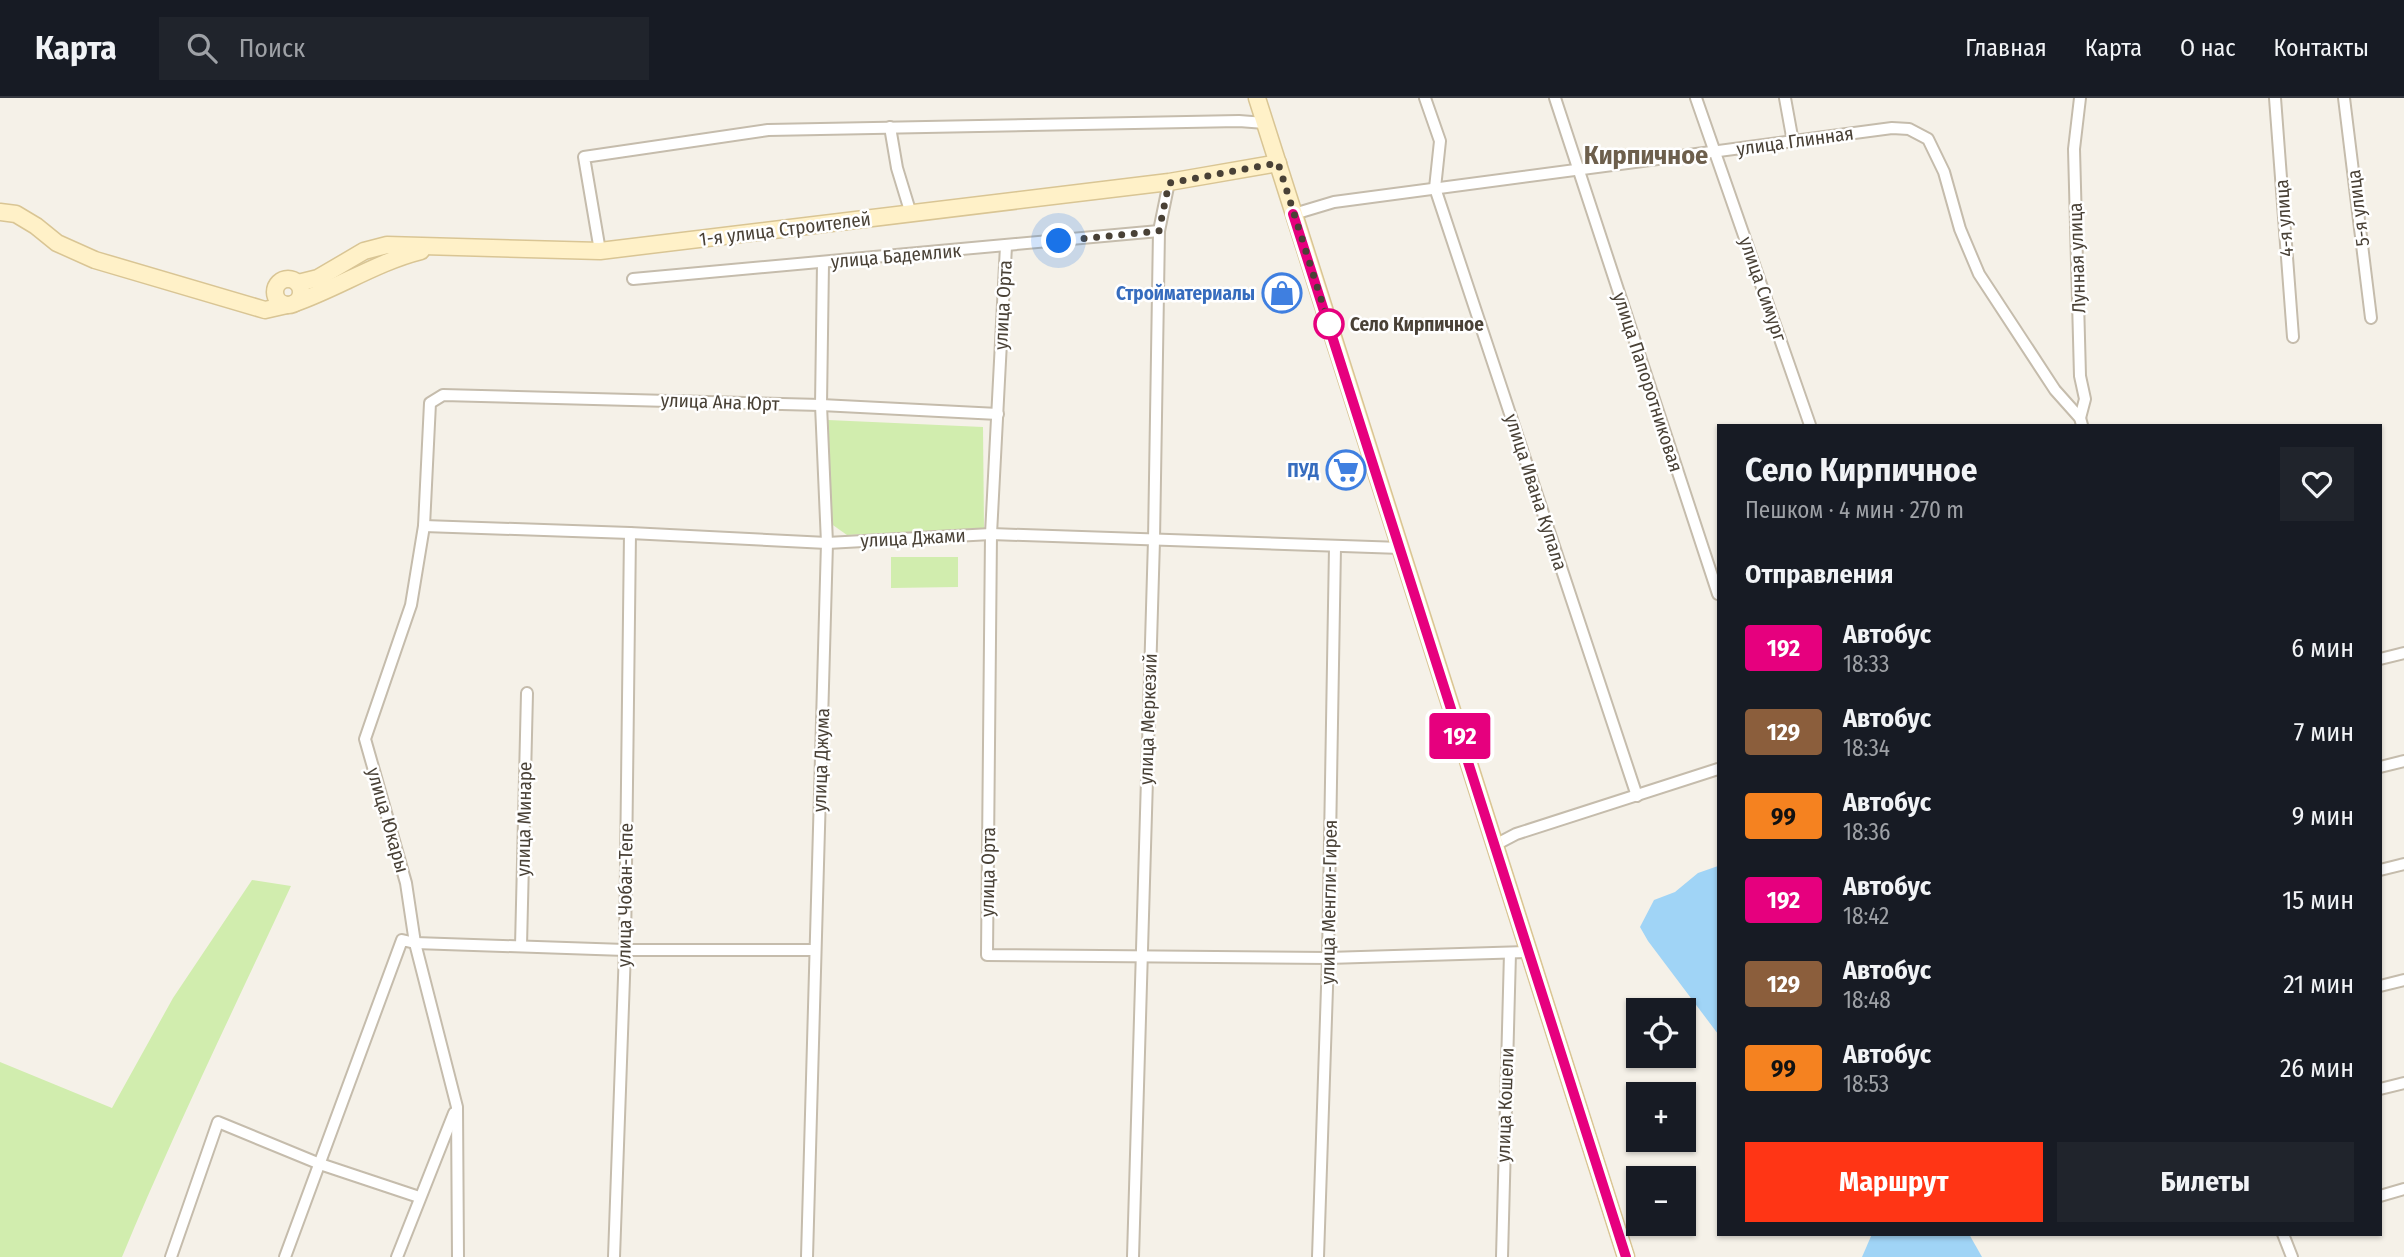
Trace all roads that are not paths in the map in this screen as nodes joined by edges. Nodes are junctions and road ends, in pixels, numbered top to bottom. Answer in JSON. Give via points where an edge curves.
{"nodes":[{"id":1,"x":1257,"y":98,"type":"edge"},
{"id":2,"x":1425,"y":98,"type":"edge"},
{"id":3,"x":1555,"y":98,"type":"edge"},
{"id":4,"x":1696,"y":98,"type":"edge"},
{"id":5,"x":1785,"y":98,"type":"edge"},
{"id":6,"x":2080,"y":98,"type":"edge"},
{"id":7,"x":2275,"y":98,"type":"edge"},
{"id":8,"x":2344,"y":98,"type":"edge"},
{"id":9,"x":1265,"y":123,"type":"junction"},
{"id":10,"x":890,"y":127,"type":"junction"},
{"id":11,"x":1793,"y":142,"type":"junction"},
{"id":12,"x":1716,"y":153,"type":"junction"},
{"id":13,"x":1278,"y":163,"type":"junction"},
{"id":14,"x":1577,"y":170,"type":"junction"},
{"id":15,"x":1169,"y":183,"type":"junction"},
{"id":16,"x":1435,"y":188,"type":"junction"},
{"id":17,"x":0,"y":212,"type":"edge"},
{"id":18,"x":911,"y":214,"type":"junction"},
{"id":19,"x":1293,"y":214,"type":"junction"},
{"id":20,"x":1159,"y":231,"type":"junction"},
{"id":21,"x":1006,"y":246,"type":"junction"},
{"id":22,"x":458,"y":247,"type":"junction"},
{"id":23,"x":600,"y":251,"type":"junction"},
{"id":24,"x":823,"y":263,"type":"junction"},
{"id":25,"x":633,"y":279,"type":"dead end"},
{"id":26,"x":298,"y":283,"type":"junction"},
{"id":27,"x":276,"y":286,"type":"junction"},
{"id":28,"x":291,"y":304,"type":"junction"},
{"id":29,"x":265,"y":310,"type":"junction"},
{"id":30,"x":2371,"y":318,"type":"dead end"},
{"id":31,"x":2292,"y":337,"type":"dead end"},
{"id":32,"x":443,"y":395,"type":"joint"},
{"id":33,"x":821,"y":405,"type":"junction"},
{"id":34,"x":998,"y":414,"type":"junction"},
{"id":35,"x":2081,"y":422,"type":"edge"},
{"id":36,"x":1810,"y":424,"type":"edge"},
{"id":37,"x":424,"y":526,"type":"junction"},
{"id":38,"x":630,"y":533,"type":"junction"},
{"id":39,"x":991,"y":534,"type":"junction"},
{"id":40,"x":1154,"y":540,"type":"junction"},
{"id":41,"x":827,"y":543,"type":"junction"},
{"id":42,"x":1335,"y":547,"type":"junction"},
{"id":43,"x":1401,"y":548,"type":"junction"},
{"id":44,"x":1717,"y":591,"type":"edge"},
{"id":45,"x":2404,"y":653,"type":"edge"},
{"id":46,"x":2382,"y":658,"type":"edge"},
{"id":47,"x":527,"y":693,"type":"dead end"},
{"id":48,"x":2404,"y":761,"type":"edge"},
{"id":49,"x":2382,"y":766,"type":"edge"},
{"id":50,"x":1717,"y":769,"type":"edge"},
{"id":51,"x":1637,"y":796,"type":"junction"},
{"id":52,"x":1495,"y":845,"type":"junction"},
{"id":53,"x":2404,"y":864,"type":"edge"},
{"id":54,"x":2382,"y":870,"type":"edge"},
{"id":55,"x":415,"y":943,"type":"junction"},
{"id":56,"x":522,"y":946,"type":"junction"},
{"id":57,"x":625,"y":950,"type":"junction"},
{"id":58,"x":815,"y":950,"type":"junction"},
{"id":59,"x":1530,"y":952,"type":"junction"},
{"id":60,"x":1510,"y":953,"type":"junction"},
{"id":61,"x":1140,"y":956,"type":"junction"},
{"id":62,"x":1328,"y":958,"type":"junction"},
{"id":63,"x":2404,"y":980,"type":"edge"},
{"id":64,"x":2382,"y":986,"type":"edge"},
{"id":65,"x":2404,"y":1083,"type":"edge"},
{"id":66,"x":2382,"y":1088,"type":"edge"},
{"id":67,"x":457,"y":1107,"type":"junction"},
{"id":68,"x":320,"y":1164,"type":"junction"},
{"id":69,"x":2404,"y":1189,"type":"edge"},
{"id":70,"x":2382,"y":1195,"type":"edge"},
{"id":71,"x":419,"y":1197,"type":"junction"},
{"id":72,"x":2284,"y":1236,"type":"edge"},
{"id":73,"x":171,"y":1257,"type":"edge"},
{"id":74,"x":285,"y":1257,"type":"edge"},
{"id":75,"x":397,"y":1257,"type":"edge"},
{"id":76,"x":458,"y":1257,"type":"edge"},
{"id":77,"x":614,"y":1257,"type":"edge"},
{"id":78,"x":807,"y":1257,"type":"edge"},
{"id":79,"x":1133,"y":1257,"type":"edge"},
{"id":80,"x":1318,"y":1257,"type":"edge"},
{"id":81,"x":1502,"y":1257,"type":"edge"},
{"id":82,"x":1626,"y":1257,"type":"edge"},
{"id":83,"x":2292,"y":1257,"type":"edge"}],
"edges":[{"from":1,"to":9,"type":"street"},
{"from":2,"to":16,"type":"street","via":[[1440,141]]},
{"from":3,"to":14,"type":"street","name":"улица Папоротниковая"},
{"from":4,"to":12,"type":"street","name":"улица Симург"},
{"from":5,"to":11,"type":"street"},
{"from":6,"to":35,"type":"street","name":"Лунная улица","via":[[2074,149],[2080,376],[2085,399]]},
{"from":7,"to":31,"type":"street","name":"4-я улица"},
{"from":8,"to":30,"type":"street","name":"5-я улица"},
{"from":9,"to":10,"type":"street"},
{"from":9,"to":13,"type":"street"},
{"from":10,"to":18,"type":"street"},
{"from":10,"to":23,"type":"street","via":[[768,130],[584,157]]},
{"from":11,"to":12,"type":"street","name":"улица Глинная"},
{"from":11,"to":35,"type":"street","name":"улица Глинная","via":[[1892,128],[1909,129],[1928,139],[1979,274]]},
{"from":12,"to":14,"type":"street","name":"улица Глинная"},
{"from":12,"to":36,"type":"street","name":"улица Симург"},
{"from":13,"to":15,"type":"street","name":"1-я улица Строителей"},
{"from":13,"to":19,"type":"street"},
{"from":14,"to":16,"type":"street","name":"улица Глинная"},
{"from":14,"to":44,"type":"street","name":"улица Папоротниковая"},
{"from":15,"to":18,"type":"street","name":"1-я улица Строителей"},
{"from":15,"to":20,"type":"street","name":"улица Меркезий"},
{"from":16,"to":19,"type":"street","name":"улица Глинная","via":[[1334,202]]},
{"from":16,"to":51,"type":"street","name":"улица Ивана Купала"},
{"from":17,"to":29,"type":"street","via":[[16,214],[57,243],[95,260]]},
{"from":18,"to":23,"type":"street","name":"1-я улица Строителей"},
{"from":19,"to":43,"type":"street"},
{"from":20,"to":21,"type":"street","name":"улица Бадемлик"},
{"from":20,"to":40,"type":"street","name":"улица Меркезий"},
{"from":21,"to":24,"type":"street","name":"улица Бадемлик"},
{"from":21,"to":34,"type":"street","name":"улица Орта"},
{"from":22,"to":23,"type":"street","name":"1-я улица Строителей"},
{"from":22,"to":26,"type":"street","name":"1-я улица Строителей","via":[[387,245]]},
{"from":22,"to":28,"type":"street","via":[[404,256]]},
{"from":24,"to":25,"type":"street","name":"улица Бадемлик"},
{"from":24,"to":33,"type":"street","name":"улица Джума"},
{"from":26,"to":27,"type":"street","via":[[286,278]]},
{"from":26,"to":28,"type":"street","via":[[300,296]]},
{"from":27,"to":28,"type":"street","via":[[276,298]]},
{"from":27,"to":29,"type":"street"},
{"from":28,"to":29,"type":"street"},
{"from":32,"to":33,"type":"street","name":"улица Ана Юрт"},
{"from":32,"to":37,"type":"street","name":"улица Юкары","via":[[429,403]]},
{"from":33,"to":34,"type":"street","name":"улица Ана Юрт"},
{"from":33,"to":41,"type":"street","name":"улица Джума"},
{"from":34,"to":39,"type":"street","name":"улица Орта"},
{"from":37,"to":38,"type":"street","name":"улица Джами"},
{"from":37,"to":55,"type":"street","name":"улица Юкары","via":[[411,605],[365,739],[405,883]]},
{"from":38,"to":41,"type":"street","name":"улица Джами"},
{"from":38,"to":57,"type":"street","name":"улица Чобан-Тепе"},
{"from":39,"to":40,"type":"street","name":"улица Джами"},
{"from":39,"to":41,"type":"street","name":"улица Джами"},
{"from":39,"to":61,"type":"street","name":"улица Орта","via":[[988,955]]},
{"from":40,"to":42,"type":"street","name":"улица Джами"},
{"from":40,"to":61,"type":"street","name":"улица Меркезий"},
{"from":41,"to":58,"type":"street","name":"улица Джума"},
{"from":42,"to":43,"type":"street","name":"улица Джами"},
{"from":42,"to":62,"type":"street","name":"улица Менгли-Гирея"},
{"from":43,"to":52,"type":"street"},
{"from":45,"to":46,"type":"street"},
{"from":47,"to":56,"type":"street","name":"улица Минаре"},
{"from":48,"to":49,"type":"street"},
{"from":50,"to":51,"type":"street"},
{"from":51,"to":52,"type":"street","via":[[1516,834]]},
{"from":52,"to":59,"type":"street"},
{"from":53,"to":54,"type":"street"},
{"from":55,"to":56,"type":"street"},
{"from":55,"to":67,"type":"street","name":"улица Юкары"},
{"from":55,"to":68,"type":"street","via":[[402,940]]},
{"from":56,"to":57,"type":"street"},
{"from":57,"to":58,"type":"street"},
{"from":57,"to":77,"type":"street","name":"улица Чобан-Тепе"},
{"from":58,"to":78,"type":"street","name":"улица Джума"},
{"from":59,"to":60,"type":"street","name":"улица Орта"},
{"from":59,"to":82,"type":"street"},
{"from":60,"to":62,"type":"street","name":"улица Орта"},
{"from":60,"to":81,"type":"street","name":"улица Кошели"},
{"from":61,"to":62,"type":"street","name":"улица Орта"},
{"from":61,"to":79,"type":"street","name":"улица Меркезий"},
{"from":62,"to":80,"type":"street","name":"улица Менгли-Гирея"},
{"from":63,"to":64,"type":"street"},
{"from":65,"to":66,"type":"street"},
{"from":67,"to":71,"type":"street"},
{"from":67,"to":76,"type":"street","name":"улица Юкары"},
{"from":68,"to":71,"type":"street"},
{"from":68,"to":73,"type":"street","via":[[218,1122]]},
{"from":68,"to":74,"type":"street"},
{"from":69,"to":70,"type":"street"},
{"from":71,"to":75,"type":"street"},
{"from":72,"to":83,"type":"street"}]}
